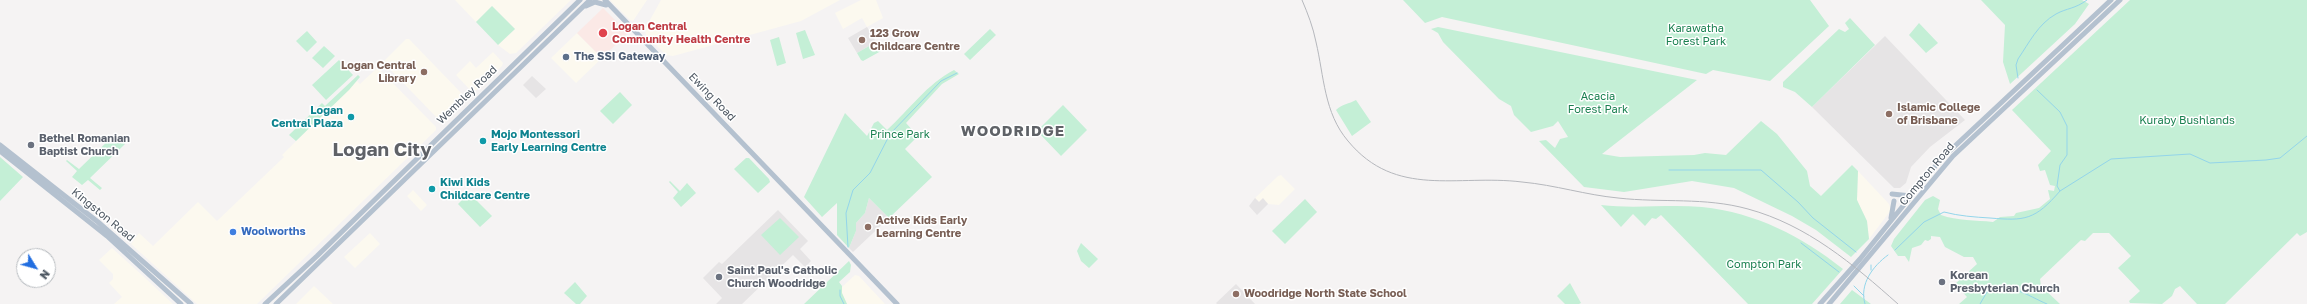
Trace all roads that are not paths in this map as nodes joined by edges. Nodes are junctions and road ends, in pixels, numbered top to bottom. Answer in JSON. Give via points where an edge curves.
{"nodes":[{"id":1,"x":580,"y":0,"type":"edge"},
{"id":2,"x":590,"y":0,"type":"edge"},
{"id":3,"x":598,"y":0,"type":"edge"},
{"id":4,"x":2111,"y":0,"type":"edge"},
{"id":5,"x":2120,"y":0,"type":"edge"},
{"id":6,"x":606,"y":1,"type":"edge"},
{"id":7,"x":583,"y":8,"type":"junction"},
{"id":8,"x":512,"y":65,"type":"junction"},
{"id":9,"x":516,"y":71,"type":"junction"},
{"id":10,"x":0,"y":145,"type":"edge"},
{"id":11,"x":0,"y":151,"type":"edge"},
{"id":12,"x":1892,"y":194,"type":"dead end"},
{"id":13,"x":1911,"y":196,"type":"junction"},
{"id":14,"x":1894,"y":200,"type":"dead end"},
{"id":15,"x":1891,"y":221,"type":"junction"},
{"id":16,"x":181,"y":304,"type":"edge"},
{"id":17,"x":191,"y":304,"type":"edge"},
{"id":18,"x":265,"y":304,"type":"edge"},
{"id":19,"x":276,"y":304,"type":"edge"},
{"id":20,"x":897,"y":304,"type":"edge"},
{"id":21,"x":1820,"y":304,"type":"edge"},
{"id":22,"x":1829,"y":304,"type":"edge"}],
"edges":[{"from":1,"to":8,"type":"main road","name":"Wembley Road"},
{"from":2,"to":7,"type":"main road","name":"Wembley Road"},
{"from":3,"to":6,"type":"main road","name":"Ewing Road"},
{"from":4,"to":13,"type":"main road","name":"Compton Road","via":[[1946,154]]},
{"from":5,"to":22,"type":"main road","name":"Compton Road","via":[[1953,156]]},
{"from":6,"to":7,"type":"main road"},
{"from":6,"to":20,"type":"main road","name":"Ewing Road"},
{"from":7,"to":9,"type":"main road","name":"Wembley Road"},
{"from":8,"to":9,"type":"main road"},
{"from":8,"to":18,"type":"main road","name":"Wembley Road","via":[[318,256]]},
{"from":9,"to":19,"type":"main road","name":"Wembley Road"},
{"from":10,"to":17,"type":"main road","name":"Kingston Road","via":[[98,222]]},
{"from":11,"to":16,"type":"main road","name":"Kingston Road","via":[[107,236]]},
{"from":12,"to":13,"type":"main road"},
{"from":13,"to":15,"type":"main road","name":"Compton Road"},
{"from":14,"to":15,"type":"main road"},
{"from":15,"to":21,"type":"main road","name":"Compton Road","via":[[1857,264]]}]}
